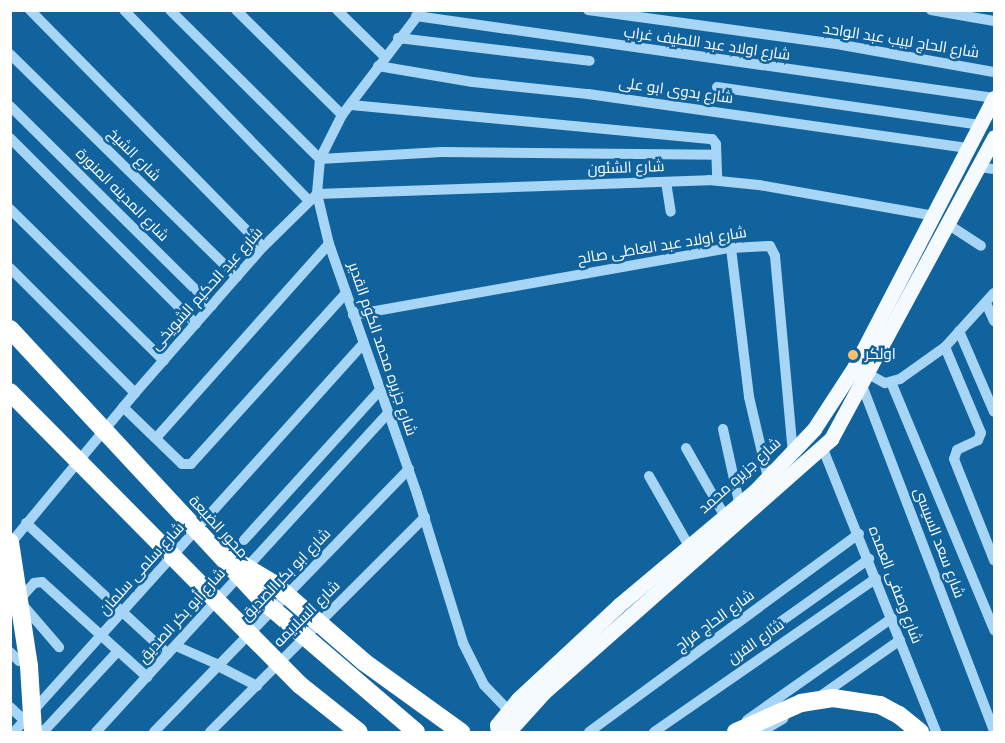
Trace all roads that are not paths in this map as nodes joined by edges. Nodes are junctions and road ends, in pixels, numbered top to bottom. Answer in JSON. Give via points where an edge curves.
{"nodes":[{"id":1,"x":30,"y":10,"type":"edge"},
{"id":2,"x":124,"y":10,"type":"edge"},
{"id":3,"x":170,"y":10,"type":"edge"},
{"id":4,"x":236,"y":10,"type":"edge"},
{"id":5,"x":337,"y":10,"type":"edge"},
{"id":6,"x":588,"y":10,"type":"edge"},
{"id":7,"x":931,"y":10,"type":"edge"},
{"id":8,"x":419,"y":13,"type":"edge"},
{"id":9,"x":994,"y":21,"type":"edge"},
{"id":10,"x":398,"y":38,"type":"junction"},
{"id":11,"x":10,"y":54,"type":"edge"},
{"id":12,"x":384,"y":56,"type":"junction"},
{"id":13,"x":590,"y":62,"type":"dead end"},
{"id":14,"x":378,"y":66,"type":"junction"},
{"id":15,"x":994,"y":72,"type":"edge"},
{"id":16,"x":717,"y":87,"type":"dead end"},
{"id":17,"x":994,"y":98,"type":"edge"},
{"id":18,"x":351,"y":105,"type":"junction"},
{"id":19,"x":10,"y":106,"type":"edge"},
{"id":20,"x":342,"y":115,"type":"junction"},
{"id":21,"x":981,"y":125,"type":"junction"},
{"id":22,"x":994,"y":137,"type":"edge"},
{"id":23,"x":10,"y":138,"type":"edge"},
{"id":24,"x":969,"y":147,"type":"junction"},
{"id":25,"x":716,"y":155,"type":"junction"},
{"id":26,"x":320,"y":159,"type":"junction"},
{"id":27,"x":987,"y":168,"type":"edge"},
{"id":28,"x":717,"y":180,"type":"junction"},
{"id":29,"x":666,"y":182,"type":"junction"},
{"id":30,"x":312,"y":197,"type":"junction"},
{"id":31,"x":10,"y":209,"type":"edge"},
{"id":32,"x":671,"y":212,"type":"dead end"},
{"id":33,"x":934,"y":216,"type":"junction"},
{"id":34,"x":949,"y":225,"type":"junction"},
{"id":35,"x":329,"y":244,"type":"junction"},
{"id":36,"x":981,"y":246,"type":"dead end"},
{"id":37,"x":263,"y":247,"type":"junction"},
{"id":38,"x":730,"y":248,"type":"junction"},
{"id":39,"x":10,"y":268,"type":"edge"},
{"id":40,"x":237,"y":278,"type":"junction"},
{"id":41,"x":346,"y":293,"type":"junction"},
{"id":42,"x":994,"y":293,"type":"edge"},
{"id":43,"x":986,"y":303,"type":"junction"},
{"id":44,"x":212,"y":306,"type":"junction"},
{"id":45,"x":353,"y":315,"type":"junction"},
{"id":46,"x":994,"y":321,"type":"edge"},
{"id":47,"x":196,"y":324,"type":"junction"},
{"id":48,"x":10,"y":329,"type":"edge"},
{"id":49,"x":959,"y":332,"type":"junction"},
{"id":50,"x":363,"y":344,"type":"junction"},
{"id":51,"x":945,"y":347,"type":"junction"},
{"id":52,"x":164,"y":360,"type":"junction"},
{"id":53,"x":861,"y":374,"type":"junction"},
{"id":54,"x":891,"y":382,"type":"junction"},
{"id":55,"x":379,"y":391,"type":"junction"},
{"id":56,"x":10,"y":392,"type":"edge"},
{"id":57,"x":135,"y":393,"type":"junction"},
{"id":58,"x":123,"y":407,"type":"junction"},
{"id":59,"x":994,"y":412,"type":"edge"},
{"id":60,"x":388,"y":413,"type":"junction"},
{"id":61,"x":723,"y":429,"type":"dead end"},
{"id":62,"x":156,"y":438,"type":"junction"},
{"id":63,"x":686,"y":448,"type":"dead end"},
{"id":64,"x":823,"y":449,"type":"junction"},
{"id":65,"x":793,"y":453,"type":"junction"},
{"id":66,"x":409,"y":469,"type":"junction"},
{"id":67,"x":649,"y":476,"type":"dead end"},
{"id":68,"x":768,"y":478,"type":"junction"},
{"id":69,"x":739,"y":502,"type":"junction"},
{"id":70,"x":724,"y":515,"type":"junction"},
{"id":71,"x":425,"y":518,"type":"junction"},
{"id":72,"x":26,"y":523,"type":"junction"},
{"id":73,"x":859,"y":534,"type":"junction"},
{"id":74,"x":244,"y":540,"type":"dead end"},
{"id":75,"x":10,"y":543,"type":"edge"},
{"id":76,"x":689,"y":546,"type":"junction"},
{"id":77,"x":216,"y":551,"type":"junction"},
{"id":78,"x":868,"y":559,"type":"junction"},
{"id":79,"x":994,"y":560,"type":"edge"},
{"id":80,"x":876,"y":578,"type":"junction"},
{"id":81,"x":14,"y":596,"type":"edge"},
{"id":82,"x":10,"y":610,"type":"edge"},
{"id":83,"x":123,"y":613,"type":"junction"},
{"id":84,"x":892,"y":618,"type":"junction"},
{"id":85,"x":769,"y":630,"type":"dead end"},
{"id":86,"x":994,"y":630,"type":"edge"},
{"id":87,"x":101,"y":638,"type":"junction"},
{"id":88,"x":900,"y":640,"type":"junction"},
{"id":89,"x":59,"y":647,"type":"dead end"},
{"id":90,"x":172,"y":650,"type":"junction"},
{"id":91,"x":118,"y":651,"type":"junction"},
{"id":92,"x":10,"y":652,"type":"edge"},
{"id":93,"x":19,"y":661,"type":"dead end"},
{"id":94,"x":218,"y":666,"type":"junction"},
{"id":95,"x":147,"y":677,"type":"junction"},
{"id":96,"x":256,"y":686,"type":"junction"},
{"id":97,"x":10,"y":707,"type":"edge"},
{"id":98,"x":507,"y":709,"type":"junction"},
{"id":99,"x":29,"y":727,"type":"edge"},
{"id":100,"x":994,"y":731,"type":"edge"},
{"id":101,"x":14,"y":732,"type":"edge"},
{"id":102,"x":43,"y":732,"type":"edge"},
{"id":103,"x":96,"y":732,"type":"edge"},
{"id":104,"x":154,"y":732,"type":"edge"},
{"id":105,"x":210,"y":732,"type":"edge"},
{"id":106,"x":359,"y":732,"type":"edge"},
{"id":107,"x":416,"y":732,"type":"edge"},
{"id":108,"x":461,"y":732,"type":"edge"},
{"id":109,"x":498,"y":732,"type":"edge"},
{"id":110,"x":508,"y":732,"type":"edge"},
{"id":111,"x":589,"y":732,"type":"edge"},
{"id":112,"x":654,"y":732,"type":"edge"},
{"id":113,"x":729,"y":732,"type":"edge"},
{"id":114,"x":736,"y":732,"type":"edge"},
{"id":115,"x":761,"y":732,"type":"edge"},
{"id":116,"x":920,"y":732,"type":"edge"},
{"id":117,"x":936,"y":732,"type":"edge"}],
"edges":[{"from":1,"to":37,"type":"street"},
{"from":2,"to":30,"type":"street"},
{"from":3,"to":26,"type":"street"},
{"from":4,"to":20,"type":"street"},
{"from":5,"to":12,"type":"street"},
{"from":6,"to":15,"type":"street","name":"شارع الحاج لبيب عبد الواحد","via":[[842,45]]},
{"from":7,"to":9,"type":"street"},
{"from":8,"to":10,"type":"street","name":"شارع جزيره محمد الكوم القدير"},
{"from":8,"to":17,"type":"street","name":"شارع اولاد عبد اللطيف غراب","via":[[605,46]]},
{"from":10,"to":12,"type":"street","name":"شارع جزيره محمد الكوم القدير"},
{"from":10,"to":13,"type":"street"},
{"from":11,"to":40,"type":"street","name":"شارع الشيخ"},
{"from":12,"to":14,"type":"street","name":"شارع جزيره محمد الكوم القدير"},
{"from":14,"to":18,"type":"street","name":"شارع جزيره محمد الكوم القدير"},
{"from":14,"to":24,"type":"street","name":"شارع بدوى ابو على"},
{"from":16,"to":21,"type":"street","name":"شارع بدوى ابو على"},
{"from":17,"to":21,"type":"main road","name":"شارع جزيره محمد"},
{"from":18,"to":20,"type":"street","name":"شارع جزيره محمد الكوم القدير"},
{"from":18,"to":25,"type":"street","via":[[712,139]]},
{"from":19,"to":44,"type":"street","name":"شارع المدينه المنورة"},
{"from":20,"to":26,"type":"street","name":"شارع جزيره محمد الكوم القدير"},
{"from":21,"to":24,"type":"main road","name":"شارع جزيره محمد"},
{"from":22,"to":27,"type":"main road","name":"شارع جزيره محمد"},
{"from":23,"to":47,"type":"street"},
{"from":24,"to":33,"type":"main road","name":"شارع جزيره محمد"},
{"from":25,"to":26,"type":"street","via":[[442,152]]},
{"from":25,"to":28,"type":"street"},
{"from":26,"to":30,"type":"street","name":"شارع جزيره محمد الكوم القدير"},
{"from":27,"to":34,"type":"main road","name":"شارع جزيره محمد"},
{"from":28,"to":29,"type":"street","name":"شارع الشئون"},
{"from":28,"to":33,"type":"street","name":"شارع الشئون"},
{"from":29,"to":30,"type":"street","name":"شارع الشئون"},
{"from":29,"to":32,"type":"street"},
{"from":30,"to":35,"type":"street","name":"شارع جزيره محمد الكوم القدير"},
{"from":30,"to":37,"type":"street","name":"شارع عبد الحكيم الشويخى"},
{"from":31,"to":52,"type":"street"},
{"from":33,"to":53,"type":"main road","name":"شارع جزيره محمد"},
{"from":34,"to":36,"type":"street"},
{"from":34,"to":53,"type":"main road","name":"شارع جزيره محمد"},
{"from":35,"to":41,"type":"street","name":"شارع جزيره محمد الكوم القدير"},
{"from":35,"to":62,"type":"street"},
{"from":37,"to":40,"type":"street","name":"شارع عبد الحكيم الشويخى"},
{"from":38,"to":45,"type":"street","name":"شارع اولاد عبد العاطى صالح"},
{"from":38,"to":65,"type":"street","name":"شارع اولاد عبد العاطى صالح","via":[[767,245],[774,250]]},
{"from":38,"to":68,"type":"street","via":[[749,397]]},
{"from":39,"to":57,"type":"street"},
{"from":40,"to":44,"type":"street","name":"شارع عبد الحكيم الشويخى"},
{"from":41,"to":45,"type":"street","name":"شارع جزيره محمد الكوم القدير"},
{"from":41,"to":62,"type":"street","via":[[191,464],[182,464]]},
{"from":42,"to":43,"type":"street"},
{"from":43,"to":46,"type":"street"},
{"from":43,"to":49,"type":"street"},
{"from":44,"to":47,"type":"street","name":"شارع عبد الحكيم الشويخى"},
{"from":45,"to":50,"type":"street","name":"شارع جزيره محمد الكوم القدير"},
{"from":47,"to":52,"type":"street","name":"شارع عبد الحكيم الشويخى"},
{"from":48,"to":77,"type":"highway","name":"محور الضبعة","bridge":true},
{"from":49,"to":51,"type":"street"},
{"from":49,"to":59,"type":"street"},
{"from":50,"to":55,"type":"street","name":"شارع جزيره محمد الكوم القدير"},
{"from":50,"to":83,"type":"street","name":"شارع سلمى سلمان"},
{"from":51,"to":54,"type":"street"},
{"from":51,"to":79,"type":"street","via":[[981,433],[978,440],[957,450],[954,459]]},
{"from":52,"to":57,"type":"street","name":"شارع عبد الحكيم الشويخى"},
{"from":53,"to":54,"type":"street"},
{"from":53,"to":64,"type":"main road","name":"شارع جزيره محمد"},
{"from":53,"to":65,"type":"main road","name":"شارع جزيره محمد"},
{"from":53,"to":100,"type":"street","name":"شارع سعد السيسى"},
{"from":54,"to":86,"type":"street"},
{"from":55,"to":60,"type":"street","name":"شارع جزيره محمد الكوم القدير"},
{"from":55,"to":74,"type":"street"},
{"from":56,"to":106,"type":"highway","bridge":true,"via":[[300,686]]},
{"from":57,"to":58,"type":"street","name":"شارع عبد الحكيم الشويخى"},
{"from":58,"to":62,"type":"street"},
{"from":58,"to":72,"type":"street","name":"شارع عبد الحكيم الشويخى"},
{"from":60,"to":66,"type":"street","name":"شارع جزيره محمد الكوم القدير"},
{"from":60,"to":90,"type":"street","name":"شارع أبو بكر الصديق"},
{"from":61,"to":69,"type":"street"},
{"from":63,"to":70,"type":"street"},
{"from":64,"to":73,"type":"street","name":"شارع وصفى العمده"},
{"from":64,"to":110,"type":"main road","name":"شارع جزيره محمد","via":[[544,692]]},
{"from":65,"to":68,"type":"main road","name":"شارع جزيره محمد"},
{"from":66,"to":71,"type":"street","name":"شارع جزيره محمد الكوم القدير"},
{"from":66,"to":94,"type":"street","name":"شارع ابو بكر الصديق"},
{"from":67,"to":76,"type":"street"},
{"from":68,"to":69,"type":"main road","name":"شارع جزيره محمد"},
{"from":69,"to":70,"type":"main road","name":"شارع جزيره محمد"},
{"from":70,"to":76,"type":"main road","name":"شارع جزيره محمد"},
{"from":71,"to":96,"type":"street","name":"شارع السلايمه"},
{"from":71,"to":98,"type":"street","name":"شارع جزيره محمد الكوم القدير","via":[[463,643],[484,685]]},
{"from":72,"to":75,"type":"street","name":"شارع عبد الحكيم الشويخى"},
{"from":72,"to":83,"type":"street"},
{"from":73,"to":78,"type":"street","name":"شارع وصفى العمده"},
{"from":73,"to":111,"type":"street","name":"شارع الحاج فراج"},
{"from":75,"to":99,"type":"highway","bridge":true,"via":[[29,666]]},
{"from":76,"to":98,"type":"main road","name":"شارع جزيره محمد"},
{"from":77,"to":107,"type":"highway","name":"محور الضبعة","bridge":true,"via":[[317,651]]},
{"from":77,"to":108,"type":"highway","bridge":true,"via":[[274,584],[364,662]]},
{"from":78,"to":80,"type":"street","name":"شارع وصفى العمده"},
{"from":78,"to":85,"type":"street"},
{"from":80,"to":84,"type":"street","name":"شارع وصفى العمده"},
{"from":80,"to":112,"type":"street","name":"شارع الفرن"},
{"from":81,"to":82,"type":"street"},
{"from":81,"to":87,"type":"street","via":[[42,582]]},
{"from":81,"to":89,"type":"street"},
{"from":83,"to":87,"type":"street","name":"شارع سلمى سلمان"},
{"from":83,"to":90,"type":"street"},
{"from":84,"to":88,"type":"street","name":"شارع وصفى العمده"},
{"from":84,"to":113,"type":"street"},
{"from":87,"to":91,"type":"street"},
{"from":87,"to":99,"type":"street","name":"شارع سلمى سلمان"},
{"from":88,"to":115,"type":"street","via":[[849,678]]},
{"from":88,"to":117,"type":"street","name":"شارع وصفى العمده"},
{"from":90,"to":94,"type":"street"},
{"from":90,"to":95,"type":"street","name":"شارع أبو بكر الصديق"},
{"from":91,"to":95,"type":"street"},
{"from":91,"to":102,"type":"street"},
{"from":92,"to":93,"type":"street"},
{"from":94,"to":96,"type":"street"},
{"from":94,"to":104,"type":"street","name":"شارع ابو بكر الصديق"},
{"from":95,"to":103,"type":"street","name":"شارع أبو بكر الصديق"},
{"from":96,"to":105,"type":"street","name":"شارع السلايمه"},
{"from":97,"to":99,"type":"street"},
{"from":98,"to":109,"type":"main road","name":"شارع جزيره محمد","via":[[497,725]]},
{"from":99,"to":101,"type":"street","name":"شارع سلمى سلمان"},
{"from":114,"to":116,"type":"highway","bridge":true,"via":[[801,703],[833,698],[880,705]]}]}
